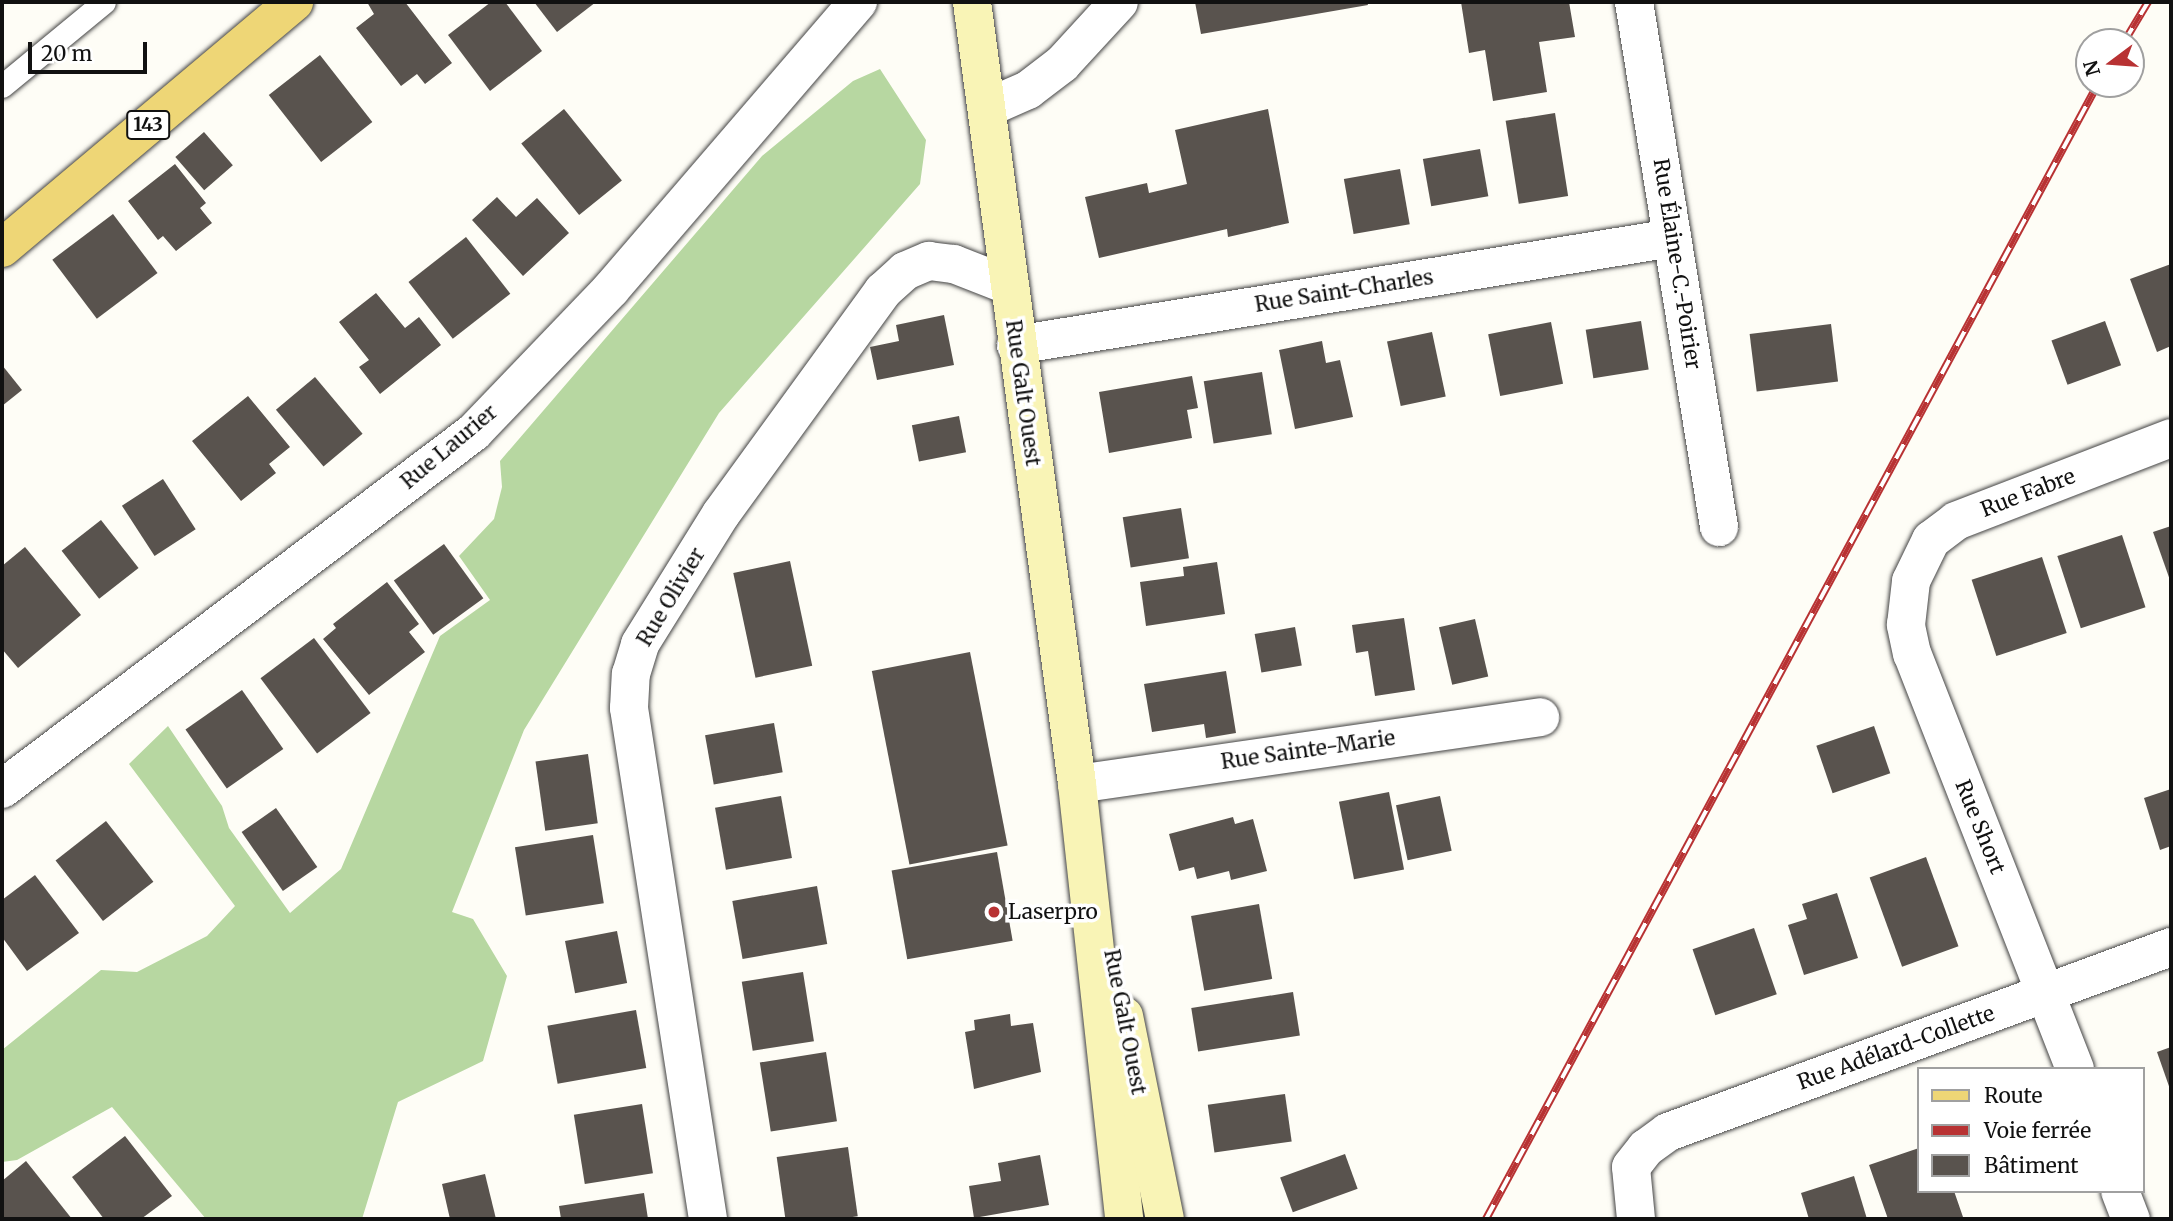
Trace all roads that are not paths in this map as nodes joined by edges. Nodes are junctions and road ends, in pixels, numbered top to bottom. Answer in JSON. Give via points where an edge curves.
{"nodes":[{"id":1,"x":104,"y":2,"type":"edge"},
{"id":2,"x":294,"y":2,"type":"edge"},
{"id":3,"x":972,"y":2,"type":"edge"},
{"id":4,"x":1119,"y":2,"type":"edge"},
{"id":5,"x":1634,"y":2,"type":"edge"},
{"id":6,"x":846,"y":15,"type":"edge"},
{"id":7,"x":2,"y":86,"type":"edge"},
{"id":8,"x":987,"y":108,"type":"junction"},
{"id":9,"x":1672,"y":238,"type":"junction"},
{"id":10,"x":2,"y":248,"type":"edge"},
{"id":11,"x":1010,"y":286,"type":"junction"},
{"id":12,"x":1016,"y":345,"type":"junction"},
{"id":13,"x":2171,"y":438,"type":"edge"},
{"id":14,"x":1720,"y":527,"type":"dead end"},
{"id":15,"x":1911,"y":581,"type":"joint"},
{"id":16,"x":1540,"y":717,"type":"dead end"},
{"id":17,"x":1077,"y":784,"type":"junction"},
{"id":18,"x":2,"y":789,"type":"edge"},
{"id":19,"x":2171,"y":947,"type":"edge"},
{"id":20,"x":2046,"y":993,"type":"junction"},
{"id":21,"x":2074,"y":1067,"type":"edge"},
{"id":22,"x":2121,"y":1193,"type":"edge"},
{"id":23,"x":708,"y":1219,"type":"edge"},
{"id":24,"x":1124,"y":1219,"type":"edge"},
{"id":25,"x":1165,"y":1219,"type":"edge"},
{"id":26,"x":1636,"y":1219,"type":"edge"},
{"id":27,"x":2130,"y":1219,"type":"edge"}],
"edges":[{"from":1,"to":7,"type":"lane"},
{"from":2,"to":10,"type":"main road","number":"143"},
{"from":3,"to":8,"type":"main road","name":"Rue Galt Ouest"},
{"from":4,"to":8,"type":"street","via":[[1062,64],[1028,90]]},
{"from":5,"to":9,"type":"street","name":"Rue Élaine-C.-Poirier"},
{"from":6,"to":18,"type":"street","name":"Rue Laurier","via":[[611,289],[474,432]]},
{"from":8,"to":11,"type":"main road","name":"Rue Galt Ouest"},
{"from":9,"to":12,"type":"street","name":"Rue Saint-Charles"},
{"from":9,"to":14,"type":"street","name":"Rue Élaine-C.-Poirier"},
{"from":11,"to":12,"type":"main road","name":"Rue Galt Ouest"},
{"from":11,"to":23,"type":"street","name":"Rue Olivier","via":[[954,264],[929,261],[905,271],[883,291],[721,513],[640,644],[631,674],[629,708]]},
{"from":12,"to":17,"type":"main road","name":"Rue Galt Ouest"},
{"from":13,"to":15,"type":"street","name":"Rue Fabre","via":[[1956,521],[1931,540]]},
{"from":15,"to":20,"type":"street","name":"Rue Short","via":[[1906,625],[1912,654]]},
{"from":16,"to":17,"type":"street","name":"Rue Sainte-Marie"},
{"from":17,"to":24,"type":"main road","name":"Rue Galt Ouest"},
{"from":17,"to":25,"type":"main road","name":"Rue Galt Ouest"},
{"from":19,"to":20,"type":"street","name":"Rue Adélard-Collette"},
{"from":20,"to":21,"type":"street","name":"Rue Short"},
{"from":20,"to":26,"type":"street","name":"Rue Adélard-Collette","via":[[1668,1132],[1631,1167]]},
{"from":22,"to":27,"type":"street"}]}
